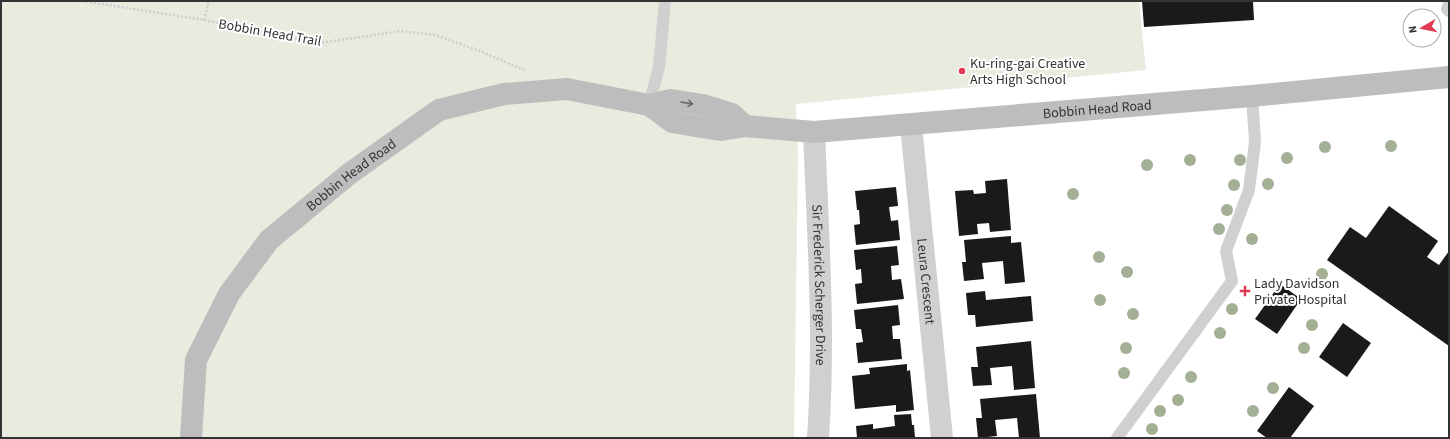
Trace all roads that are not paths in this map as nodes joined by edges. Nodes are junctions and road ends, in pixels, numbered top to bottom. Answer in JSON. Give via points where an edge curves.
{"nodes":[{"id":1,"x":665,"y":1,"type":"edge"},
{"id":2,"x":1449,"y":5,"type":"edge"},
{"id":3,"x":1449,"y":11,"type":"edge"},
{"id":4,"x":1449,"y":77,"type":"edge"},
{"id":5,"x":1252,"y":96,"type":"junction"},
{"id":6,"x":649,"y":105,"type":"junction"},
{"id":7,"x":911,"y":125,"type":"junction"},
{"id":8,"x":814,"y":132,"type":"junction"},
{"id":9,"x":191,"y":438,"type":"edge"},
{"id":10,"x":818,"y":438,"type":"edge"},
{"id":11,"x":942,"y":438,"type":"edge"},
{"id":12,"x":1117,"y":438,"type":"edge"}],
"edges":[{"from":1,"to":6,"type":"lane","via":[[659,67]]},
{"from":2,"to":3,"type":"lane"},
{"from":4,"to":5,"type":"main road","name":"Bobbin Head Road"},
{"from":5,"to":7,"type":"main road","name":"Bobbin Head Road"},
{"from":5,"to":12,"type":"lane","via":[[1255,142],[1249,190],[1226,250],[1232,281]]},
{"from":6,"to":8,"type":"main road","name":"Bobbin Head Road","via":[[672,100],[703,105],[732,114],[745,126]]},
{"from":6,"to":9,"type":"main road","name":"Bobbin Head Road","via":[[567,88],[504,94],[439,110],[349,174],[269,240],[229,294],[196,360]]},
{"from":7,"to":8,"type":"main road","name":"Bobbin Head Road"},
{"from":7,"to":11,"type":"street","name":"Leura Crescent"},
{"from":8,"to":10,"type":"street","name":"Sir Frederick Scherger Drive","via":[[820,284]]}]}
